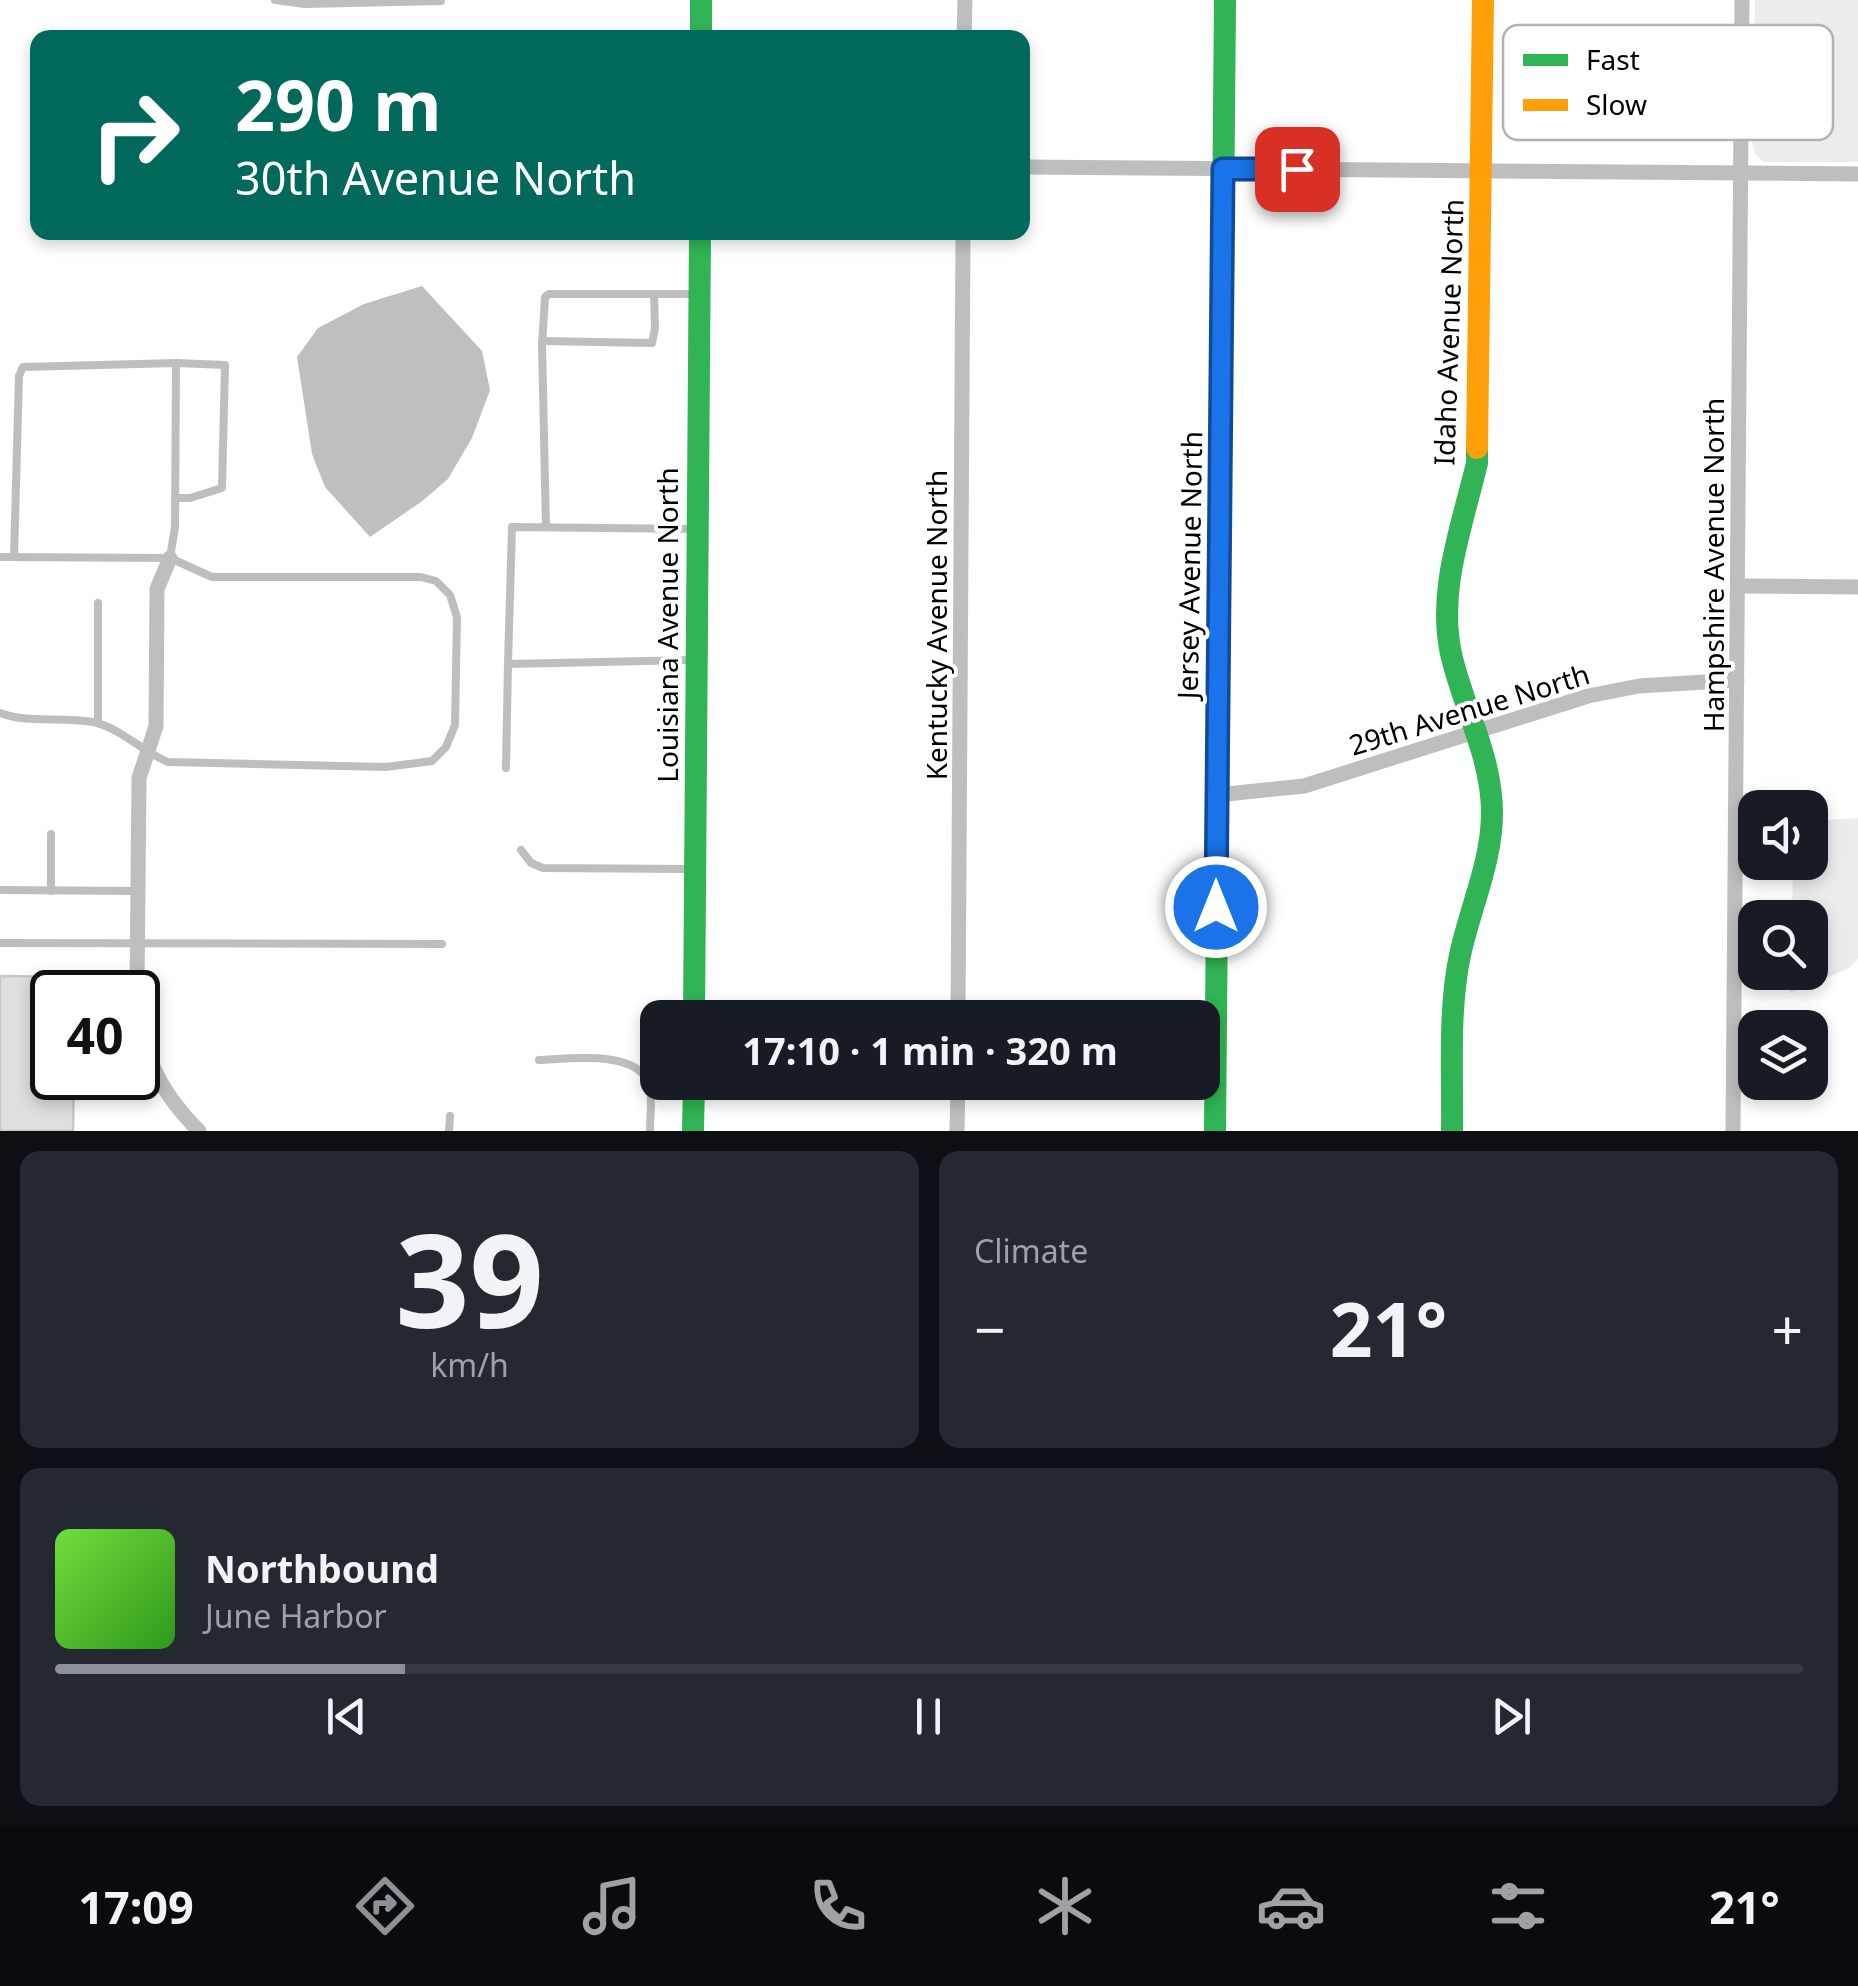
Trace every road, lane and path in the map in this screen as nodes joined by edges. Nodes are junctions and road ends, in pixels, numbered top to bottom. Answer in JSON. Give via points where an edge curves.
{"nodes":[{"id":1,"x":275,"y":0,"type":"edge"},
{"id":2,"x":701,"y":0,"type":"edge"},
{"id":3,"x":964,"y":0,"type":"edge"},
{"id":4,"x":1225,"y":0,"type":"edge"},
{"id":5,"x":1483,"y":0,"type":"edge"},
{"id":6,"x":1742,"y":0,"type":"edge"},
{"id":7,"x":441,"y":2,"type":"edge"},
{"id":8,"x":1742,"y":25,"type":"edge"},
{"id":9,"x":701,"y":30,"type":"edge"},
{"id":10,"x":964,"y":30,"type":"edge"},
{"id":11,"x":1740,"y":140,"type":"edge"},
{"id":12,"x":1030,"y":167,"type":"edge"},
{"id":13,"x":1223,"y":169,"type":"junction"},
{"id":14,"x":1483,"y":170,"type":"junction"},
{"id":15,"x":1740,"y":173,"type":"junction"},
{"id":16,"x":1858,"y":174,"type":"edge"},
{"id":17,"x":700,"y":240,"type":"edge"},
{"id":18,"x":963,"y":240,"type":"edge"},
{"id":19,"x":654,"y":294,"type":"junction"},
{"id":20,"x":699,"y":294,"type":"junction"},
{"id":21,"x":542,"y":341,"type":"junction"},
{"id":22,"x":176,"y":362,"type":"junction"},
{"id":23,"x":175,"y":498,"type":"junction"},
{"id":24,"x":546,"y":526,"type":"junction"},
{"id":25,"x":698,"y":529,"type":"junction"},
{"id":26,"x":0,"y":558,"type":"edge"},
{"id":27,"x":14,"y":558,"type":"junction"},
{"id":28,"x":170,"y":558,"type":"junction"},
{"id":29,"x":1738,"y":586,"type":"junction"},
{"id":30,"x":1858,"y":587,"type":"edge"},
{"id":31,"x":98,"y":604,"type":"dead end"},
{"id":32,"x":697,"y":660,"type":"junction"},
{"id":33,"x":508,"y":664,"type":"junction"},
{"id":34,"x":1737,"y":680,"type":"junction"},
{"id":35,"x":0,"y":713,"type":"edge"},
{"id":36,"x":98,"y":722,"type":"junction"},
{"id":37,"x":1476,"y":729,"type":"junction"},
{"id":38,"x":146,"y":753,"type":"junction"},
{"id":39,"x":506,"y":768,"type":"dead end"},
{"id":40,"x":1217,"y":795,"type":"junction"},
{"id":41,"x":51,"y":834,"type":"dead end"},
{"id":42,"x":521,"y":850,"type":"dead end"},
{"id":43,"x":696,"y":869,"type":"junction"},
{"id":44,"x":0,"y":890,"type":"edge"},
{"id":45,"x":51,"y":891,"type":"junction"},
{"id":46,"x":136,"y":891,"type":"junction"},
{"id":47,"x":0,"y":944,"type":"edge"},
{"id":48,"x":442,"y":944,"type":"dead end"},
{"id":49,"x":136,"y":946,"type":"junction"},
{"id":50,"x":694,"y":1000,"type":"edge"},
{"id":51,"x":958,"y":1000,"type":"edge"},
{"id":52,"x":540,"y":1060,"type":"dead end"},
{"id":53,"x":694,"y":1100,"type":"edge"},
{"id":54,"x":958,"y":1100,"type":"edge"},
{"id":55,"x":450,"y":1116,"type":"dead end"},
{"id":56,"x":199,"y":1131,"type":"edge"},
{"id":57,"x":449,"y":1131,"type":"edge"},
{"id":58,"x":650,"y":1131,"type":"edge"},
{"id":59,"x":693,"y":1131,"type":"edge"},
{"id":60,"x":957,"y":1131,"type":"edge"},
{"id":61,"x":1215,"y":1131,"type":"edge"},
{"id":62,"x":1452,"y":1131,"type":"edge"},
{"id":63,"x":1733,"y":1131,"type":"edge"}],
"edges":[{"from":1,"to":7,"type":"lane"},
{"from":2,"to":9,"type":"street"},
{"from":3,"to":10,"type":"street"},
{"from":4,"to":13,"type":"street","name":"Jersey Avenue North"},
{"from":5,"to":14,"type":"street","name":"Idaho Avenue North"},
{"from":6,"to":8,"type":"street","name":"Hampshire Avenue North"},
{"from":11,"to":15,"type":"street","name":"Hampshire Avenue North"},
{"from":12,"to":13,"type":"street"},
{"from":13,"to":14,"type":"street"},
{"from":13,"to":40,"type":"street","name":"Jersey Avenue North"},
{"from":14,"to":15,"type":"street"},
{"from":14,"to":37,"type":"street","name":"Idaho Avenue North","via":[[1477,463],[1446,614],[1452,658]]},
{"from":15,"to":16,"type":"street"},
{"from":15,"to":29,"type":"street","name":"Hampshire Avenue North"},
{"from":17,"to":20,"type":"street","name":"Louisiana Avenue North"},
{"from":18,"to":51,"type":"street","name":"Kentucky Avenue North"},
{"from":19,"to":20,"type":"lane"},
{"from":19,"to":21,"type":"lane","via":[[548,294]]},
{"from":19,"to":21,"type":"lane","via":[[652,343]]},
{"from":20,"to":25,"type":"street","name":"Louisiana Avenue North"},
{"from":21,"to":24,"type":"lane"},
{"from":22,"to":23,"type":"lane"},
{"from":22,"to":23,"type":"lane","via":[[226,364],[226,404],[222,488]]},
{"from":22,"to":27,"type":"lane","via":[[23,367]]},
{"from":23,"to":28,"type":"lane"},
{"from":24,"to":25,"type":"lane"},
{"from":24,"to":33,"type":"lane","via":[[512,527]]},
{"from":25,"to":32,"type":"street","name":"Louisiana Avenue North"},
{"from":26,"to":27,"type":"lane"},
{"from":27,"to":28,"type":"lane"},
{"from":28,"to":38,"type":"street","via":[[157,589],[156,726]]},
{"from":28,"to":38,"type":"lane","via":[[212,577],[436,581],[450,595],[456,618],[455,725],[432,761],[386,767],[168,762]]},
{"from":29,"to":30,"type":"street"},
{"from":29,"to":34,"type":"street","name":"Hampshire Avenue North"},
{"from":31,"to":36,"type":"lane"},
{"from":32,"to":33,"type":"lane"},
{"from":32,"to":43,"type":"street","name":"Louisiana Avenue North"},
{"from":33,"to":39,"type":"lane"},
{"from":34,"to":37,"type":"street","name":"29th Avenue North","via":[[1639,686]]},
{"from":34,"to":63,"type":"street","name":"Hampshire Avenue North"},
{"from":35,"to":36,"type":"lane"},
{"from":36,"to":38,"type":"lane"},
{"from":37,"to":40,"type":"street","name":"29th Avenue North","via":[[1304,786]]},
{"from":37,"to":62,"type":"street","name":"Idaho Avenue North","via":[[1490,779],[1491,837],[1454,999]]},
{"from":38,"to":46,"type":"street","via":[[139,778]]},
{"from":40,"to":61,"type":"street","name":"Jersey Avenue North"},
{"from":41,"to":45,"type":"lane"},
{"from":42,"to":43,"type":"lane","via":[[543,868]]},
{"from":43,"to":50,"type":"street","name":"Louisiana Avenue North"},
{"from":44,"to":45,"type":"lane"},
{"from":45,"to":46,"type":"lane"},
{"from":46,"to":49,"type":"street"},
{"from":47,"to":49,"type":"lane"},
{"from":48,"to":49,"type":"lane"},
{"from":49,"to":56,"type":"street","via":[[146,1054],[162,1088]]},
{"from":52,"to":58,"type":"lane","via":[[613,1059],[631,1065],[650,1087]]},
{"from":53,"to":59,"type":"street"},
{"from":54,"to":60,"type":"street"},
{"from":55,"to":57,"type":"lane"}]}
